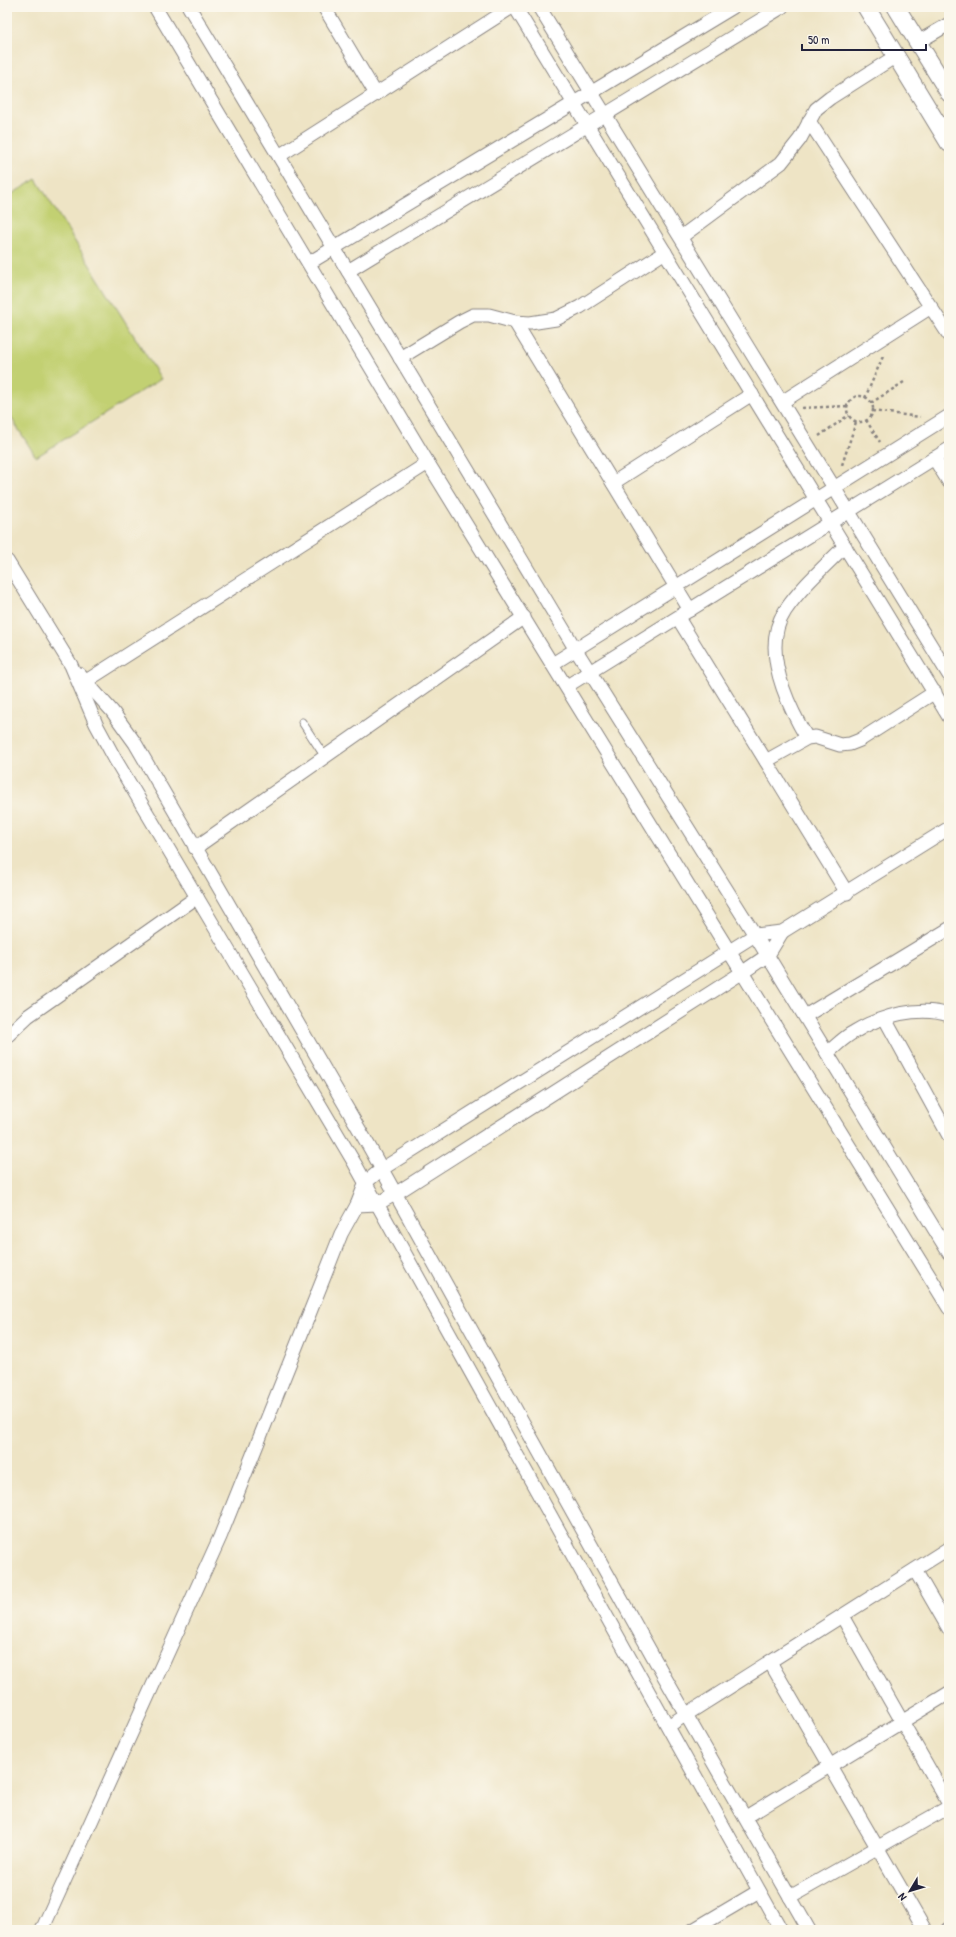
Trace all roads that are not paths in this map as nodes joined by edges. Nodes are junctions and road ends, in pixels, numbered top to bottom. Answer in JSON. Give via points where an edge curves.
{"nodes":[{"id":1,"x":155,"y":7,"type":"edge"},
{"id":2,"x":189,"y":7,"type":"edge"},
{"id":3,"x":324,"y":7,"type":"edge"},
{"id":4,"x":514,"y":7,"type":"edge"},
{"id":5,"x":539,"y":7,"type":"edge"},
{"id":6,"x":733,"y":7,"type":"edge"},
{"id":7,"x":782,"y":7,"type":"edge"},
{"id":8,"x":866,"y":7,"type":"edge"},
{"id":9,"x":896,"y":7,"type":"edge"},
{"id":10,"x":949,"y":24,"type":"edge"},
{"id":11,"x":918,"y":42,"type":"junction"},
{"id":12,"x":896,"y":56,"type":"junction"},
{"id":13,"x":592,"y":92,"type":"junction"},
{"id":14,"x":949,"y":93,"type":"edge"},
{"id":15,"x":376,"y":94,"type":"junction"},
{"id":16,"x":574,"y":103,"type":"junction"},
{"id":17,"x":605,"y":114,"type":"junction"},
{"id":18,"x":810,"y":121,"type":"junction"},
{"id":19,"x":587,"y":125,"type":"junction"},
{"id":20,"x":949,"y":143,"type":"edge"},
{"id":21,"x":279,"y":156,"type":"junction"},
{"id":22,"x":681,"y":238,"type":"junction"},
{"id":23,"x":334,"y":248,"type":"junction"},
{"id":24,"x":665,"y":252,"type":"junction"},
{"id":25,"x":309,"y":263,"type":"junction"},
{"id":26,"x":348,"y":271,"type":"junction"},
{"id":27,"x":931,"y":307,"type":"junction"},
{"id":28,"x":515,"y":322,"type":"junction"},
{"id":29,"x":949,"y":335,"type":"edge"},
{"id":30,"x":400,"y":358,"type":"junction"},
{"id":31,"x":752,"y":394,"type":"junction"},
{"id":32,"x":784,"y":406,"type":"junction"},
{"id":33,"x":946,"y":418,"type":"edge"},
{"id":34,"x":949,"y":449,"type":"edge"},
{"id":35,"x":934,"y":458,"type":"junction"},
{"id":36,"x":428,"y":462,"type":"junction"},
{"id":37,"x":613,"y":482,"type":"junction"},
{"id":38,"x":949,"y":482,"type":"edge"},
{"id":39,"x":834,"y":488,"type":"junction"},
{"id":40,"x":816,"y":499,"type":"junction"},
{"id":41,"x":849,"y":511,"type":"junction"},
{"id":42,"x":831,"y":522,"type":"junction"},
{"id":43,"x":845,"y":546,"type":"junction"},
{"id":44,"x":7,"y":561,"type":"edge"},
{"id":45,"x":677,"y":587,"type":"junction"},
{"id":46,"x":690,"y":610,"type":"junction"},
{"id":47,"x":524,"y":616,"type":"junction"},
{"id":48,"x":678,"y":618,"type":"junction"},
{"id":49,"x":576,"y":650,"type":"junction"},
{"id":50,"x":554,"y":663,"type":"junction"},
{"id":51,"x":590,"y":672,"type":"junction"},
{"id":52,"x":949,"y":675,"type":"edge"},
{"id":53,"x":83,"y":683,"type":"junction"},
{"id":54,"x":567,"y":686,"type":"junction"},
{"id":55,"x":935,"y":692,"type":"junction"},
{"id":56,"x":949,"y":716,"type":"edge"},
{"id":57,"x":302,"y":722,"type":"dead end"},
{"id":58,"x":807,"y":738,"type":"junction"},
{"id":59,"x":325,"y":757,"type":"junction"},
{"id":60,"x":766,"y":761,"type":"junction"},
{"id":61,"x":949,"y":828,"type":"edge"},
{"id":62,"x":195,"y":848,"type":"junction"},
{"id":63,"x":847,"y":892,"type":"junction"},
{"id":64,"x":198,"y":897,"type":"junction"},
{"id":65,"x":949,"y":929,"type":"edge"},
{"id":66,"x":782,"y":932,"type":"junction"},
{"id":67,"x":755,"y":935,"type":"junction"},
{"id":68,"x":730,"y":950,"type":"junction"},
{"id":69,"x":768,"y":956,"type":"junction"},
{"id":70,"x":743,"y":972,"type":"junction"},
{"id":71,"x":949,"y":1015,"type":"edge"},
{"id":72,"x":804,"y":1016,"type":"junction"},
{"id":73,"x":885,"y":1019,"type":"junction"},
{"id":74,"x":7,"y":1036,"type":"edge"},
{"id":75,"x":827,"y":1053,"type":"junction"},
{"id":76,"x":949,"y":1136,"type":"edge"},
{"id":77,"x":382,"y":1169,"type":"junction"},
{"id":78,"x":366,"y":1182,"type":"junction"},
{"id":79,"x":395,"y":1194,"type":"junction"},
{"id":80,"x":377,"y":1204,"type":"junction"},
{"id":81,"x":357,"y":1205,"type":"junction"},
{"id":82,"x":949,"y":1253,"type":"edge"},
{"id":83,"x":949,"y":1308,"type":"edge"},
{"id":84,"x":949,"y":1548,"type":"edge"},
{"id":85,"x":915,"y":1570,"type":"junction"},
{"id":86,"x":842,"y":1616,"type":"junction"},
{"id":87,"x":949,"y":1629,"type":"edge"},
{"id":88,"x":770,"y":1662,"type":"junction"},
{"id":89,"x":949,"y":1693,"type":"edge"},
{"id":90,"x":687,"y":1714,"type":"junction"},
{"id":91,"x":902,"y":1722,"type":"junction"},
{"id":92,"x":668,"y":1726,"type":"junction"},
{"id":93,"x":830,"y":1766,"type":"junction"},
{"id":94,"x":949,"y":1804,"type":"edge"},
{"id":95,"x":949,"y":1807,"type":"edge"},
{"id":96,"x":746,"y":1817,"type":"junction"},
{"id":97,"x":877,"y":1848,"type":"junction"},
{"id":98,"x":759,"y":1890,"type":"junction"},
{"id":99,"x":790,"y":1897,"type":"junction"},
{"id":100,"x":42,"y":1930,"type":"edge"},
{"id":101,"x":693,"y":1930,"type":"edge"},
{"id":102,"x":781,"y":1930,"type":"edge"},
{"id":103,"x":809,"y":1930,"type":"edge"},
{"id":104,"x":925,"y":1930,"type":"edge"}],
"edges":[{"from":1,"to":25,"type":"street"},
{"from":2,"to":21,"type":"street"},
{"from":3,"to":15,"type":"street"},
{"from":4,"to":15,"type":"street"},
{"from":4,"to":16,"type":"street"},
{"from":5,"to":13,"type":"street"},
{"from":6,"to":13,"type":"street"},
{"from":7,"to":17,"type":"street"},
{"from":8,"to":12,"type":"street"},
{"from":9,"to":11,"type":"street"},
{"from":10,"to":11,"type":"street"},
{"from":11,"to":14,"type":"street"},
{"from":12,"to":18,"type":"street","via":[[830,98],[816,109]]},
{"from":12,"to":20,"type":"street"},
{"from":13,"to":16,"type":"street"},
{"from":13,"to":17,"type":"street"},
{"from":15,"to":21,"type":"street"},
{"from":16,"to":19,"type":"street"},
{"from":16,"to":23,"type":"street"},
{"from":17,"to":19,"type":"street"},
{"from":17,"to":22,"type":"street"},
{"from":18,"to":22,"type":"street","via":[[781,163]]},
{"from":18,"to":27,"type":"street"},
{"from":19,"to":24,"type":"street"},
{"from":19,"to":26,"type":"street"},
{"from":21,"to":23,"type":"street"},
{"from":22,"to":32,"type":"street"},
{"from":23,"to":25,"type":"street"},
{"from":23,"to":26,"type":"street"},
{"from":24,"to":28,"type":"street","via":[[580,307],[556,319],[530,323]]},
{"from":24,"to":31,"type":"street"},
{"from":25,"to":36,"type":"street"},
{"from":26,"to":30,"type":"street"},
{"from":27,"to":29,"type":"street"},
{"from":27,"to":32,"type":"street"},
{"from":28,"to":30,"type":"street","via":[[489,314],[474,316],[459,322]]},
{"from":28,"to":37,"type":"street"},
{"from":30,"to":49,"type":"street"},
{"from":31,"to":37,"type":"street"},
{"from":31,"to":40,"type":"street"},
{"from":32,"to":39,"type":"street"},
{"from":33,"to":39,"type":"street"},
{"from":34,"to":35,"type":"street"},
{"from":35,"to":38,"type":"street"},
{"from":35,"to":41,"type":"street"},
{"from":36,"to":47,"type":"street"},
{"from":36,"to":53,"type":"street"},
{"from":37,"to":45,"type":"street"},
{"from":39,"to":40,"type":"street"},
{"from":39,"to":41,"type":"street"},
{"from":40,"to":42,"type":"street"},
{"from":40,"to":45,"type":"street"},
{"from":41,"to":42,"type":"street"},
{"from":41,"to":52,"type":"street"},
{"from":42,"to":43,"type":"street"},
{"from":42,"to":46,"type":"street"},
{"from":43,"to":55,"type":"street"},
{"from":43,"to":58,"type":"street","via":[[795,598],[784,612],[777,629],[776,667],[794,716]]},
{"from":44,"to":53,"type":"street"},
{"from":45,"to":46,"type":"street"},
{"from":45,"to":49,"type":"street"},
{"from":46,"to":48,"type":"street"},
{"from":47,"to":50,"type":"street"},
{"from":47,"to":59,"type":"street"},
{"from":48,"to":51,"type":"street"},
{"from":48,"to":60,"type":"street"},
{"from":49,"to":50,"type":"street"},
{"from":49,"to":51,"type":"street"},
{"from":50,"to":54,"type":"street"},
{"from":51,"to":54,"type":"street"},
{"from":51,"to":67,"type":"street"},
{"from":53,"to":62,"type":"street","via":[[112,711],[135,743]]},
{"from":53,"to":64,"type":"street","via":[[96,724]]},
{"from":54,"to":68,"type":"street"},
{"from":55,"to":56,"type":"street"},
{"from":55,"to":58,"type":"street","via":[[850,744],[840,745],[815,737]]},
{"from":57,"to":59,"type":"lane"},
{"from":58,"to":60,"type":"street"},
{"from":59,"to":62,"type":"street"},
{"from":60,"to":63,"type":"street"},
{"from":61,"to":63,"type":"street"},
{"from":62,"to":77,"type":"street"},
{"from":63,"to":66,"type":"street"},
{"from":64,"to":74,"type":"street","via":[[28,1016]]},
{"from":64,"to":78,"type":"street"},
{"from":65,"to":72,"type":"street"},
{"from":66,"to":67,"type":"street"},
{"from":66,"to":69,"type":"street"},
{"from":67,"to":68,"type":"street"},
{"from":67,"to":69,"type":"street"},
{"from":68,"to":70,"type":"street"},
{"from":68,"to":77,"type":"street"},
{"from":69,"to":70,"type":"street"},
{"from":69,"to":72,"type":"street"},
{"from":70,"to":79,"type":"street"},
{"from":70,"to":83,"type":"street"},
{"from":71,"to":73,"type":"street","via":[[940,1012],[906,1011]]},
{"from":72,"to":75,"type":"street"},
{"from":73,"to":75,"type":"street","via":[[854,1032]]},
{"from":73,"to":76,"type":"street"},
{"from":75,"to":82,"type":"street"},
{"from":77,"to":78,"type":"street"},
{"from":77,"to":79,"type":"street"},
{"from":78,"to":80,"type":"street"},
{"from":78,"to":81,"type":"street"},
{"from":79,"to":80,"type":"street"},
{"from":79,"to":90,"type":"street"},
{"from":80,"to":81,"type":"street"},
{"from":80,"to":92,"type":"street"},
{"from":81,"to":100,"type":"street","via":[[341,1234],[220,1537]]},
{"from":84,"to":85,"type":"street"},
{"from":85,"to":86,"type":"street"},
{"from":85,"to":87,"type":"street"},
{"from":86,"to":88,"type":"street"},
{"from":86,"to":91,"type":"street"},
{"from":88,"to":90,"type":"street"},
{"from":88,"to":93,"type":"street"},
{"from":89,"to":91,"type":"street"},
{"from":90,"to":92,"type":"street"},
{"from":90,"to":96,"type":"street"},
{"from":91,"to":93,"type":"street"},
{"from":91,"to":94,"type":"street"},
{"from":92,"to":98,"type":"street"},
{"from":93,"to":96,"type":"street"},
{"from":93,"to":97,"type":"street"},
{"from":95,"to":97,"type":"street"},
{"from":96,"to":99,"type":"street"},
{"from":97,"to":99,"type":"street"},
{"from":97,"to":104,"type":"street"},
{"from":98,"to":101,"type":"street"},
{"from":98,"to":102,"type":"street"},
{"from":99,"to":103,"type":"street"}]}
